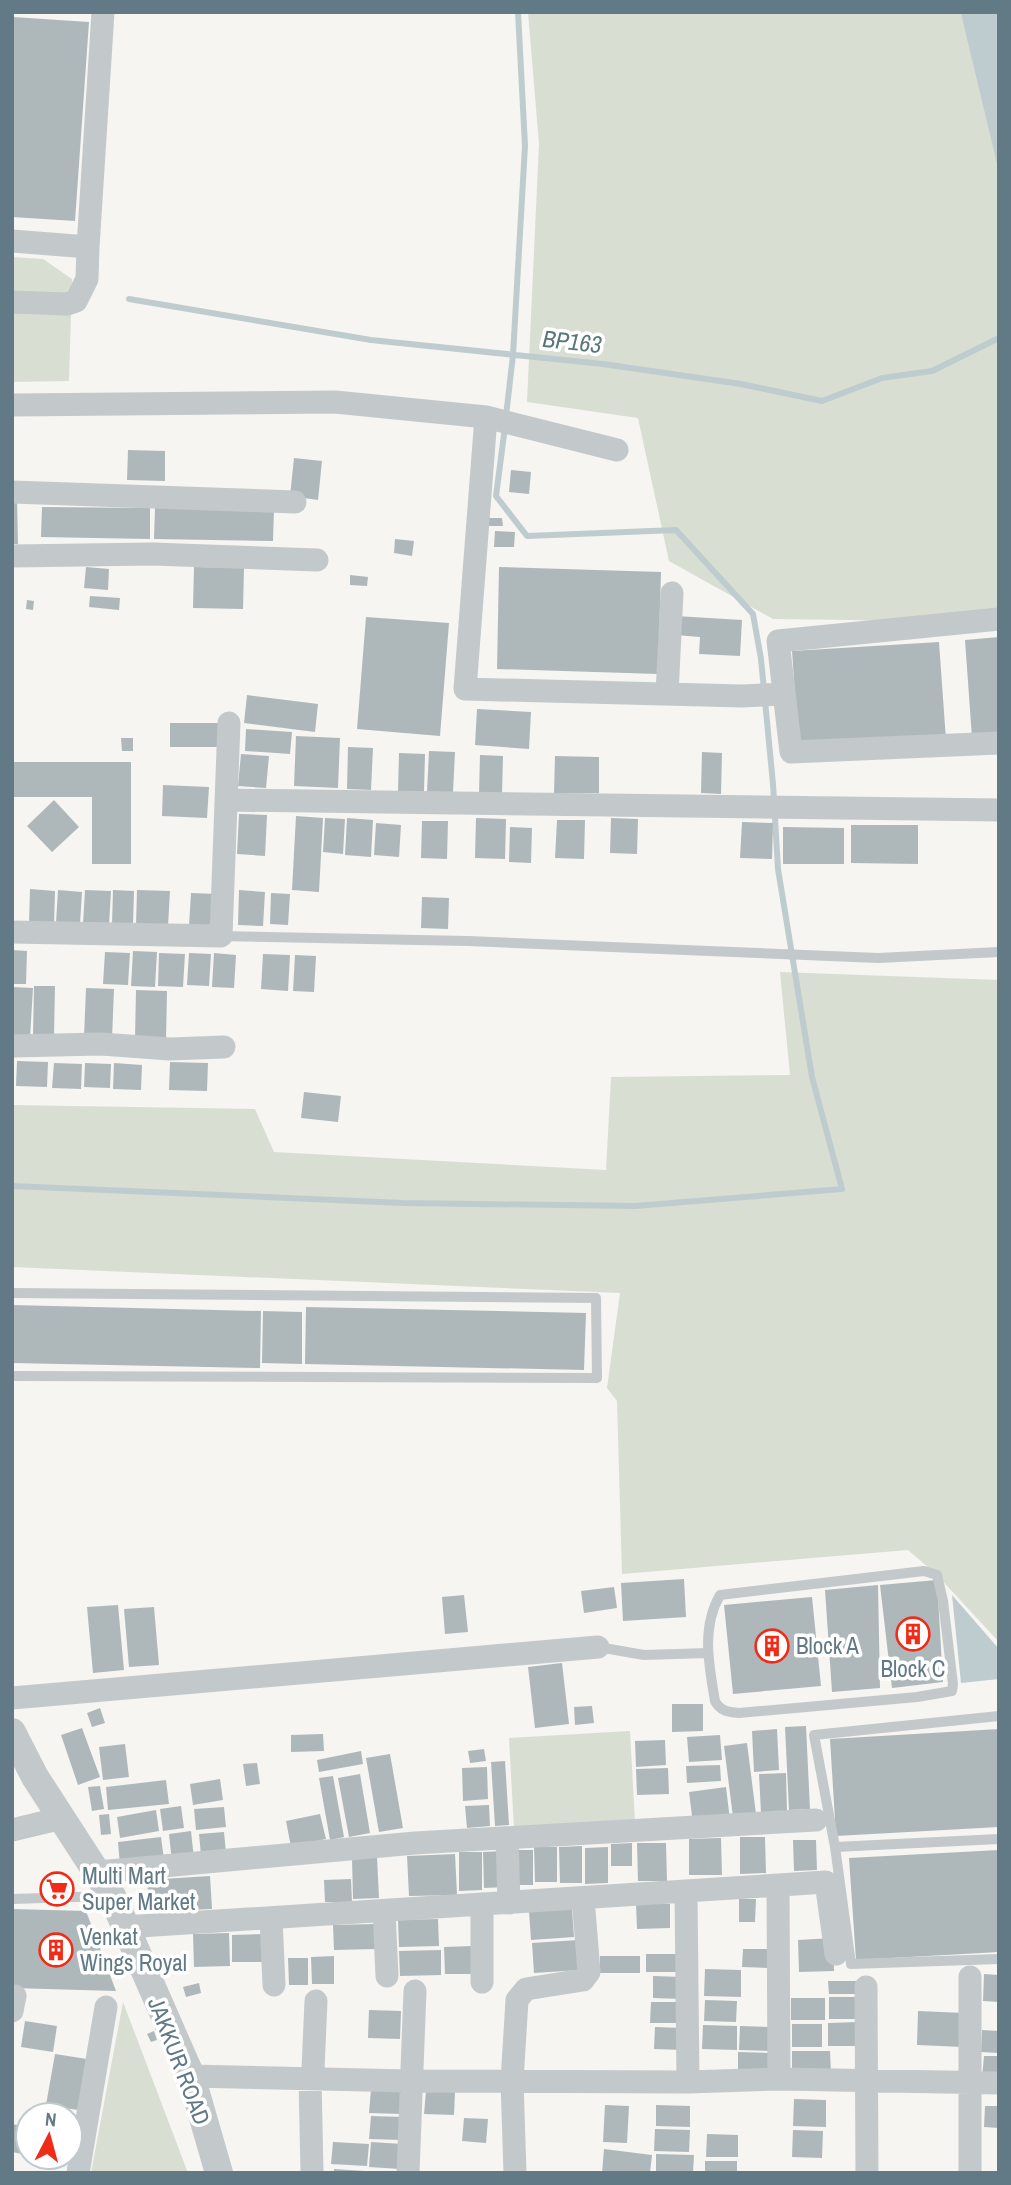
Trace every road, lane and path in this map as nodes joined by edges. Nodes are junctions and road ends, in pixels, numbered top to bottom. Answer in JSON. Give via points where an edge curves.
{"nodes":[{"id":1,"x":103,"y":12,"type":"edge"},
{"id":2,"x":12,"y":241,"type":"edge"},
{"id":3,"x":88,"y":247,"type":"junction"},
{"id":4,"x":12,"y":302,"type":"edge"},
{"id":5,"x":12,"y":405,"type":"edge"},
{"id":6,"x":486,"y":417,"type":"junction"},
{"id":7,"x":617,"y":450,"type":"dead end"},
{"id":8,"x":12,"y":492,"type":"edge"},
{"id":9,"x":295,"y":502,"type":"dead end"},
{"id":10,"x":12,"y":555,"type":"edge"},
{"id":11,"x":317,"y":559,"type":"dead end"},
{"id":12,"x":672,"y":593,"type":"dead end"},
{"id":13,"x":999,"y":619,"type":"edge"},
{"id":14,"x":667,"y":694,"type":"junction"},
{"id":15,"x":780,"y":694,"type":"junction"},
{"id":16,"x":229,"y":723,"type":"dead end"},
{"id":17,"x":999,"y":744,"type":"edge"},
{"id":18,"x":226,"y":800,"type":"junction"},
{"id":19,"x":999,"y":810,"type":"edge"},
{"id":20,"x":12,"y":932,"type":"edge"},
{"id":21,"x":221,"y":936,"type":"junction"},
{"id":22,"x":999,"y":951,"type":"edge"},
{"id":23,"x":12,"y":1046,"type":"edge"},
{"id":24,"x":224,"y":1047,"type":"dead end"},
{"id":25,"x":12,"y":1293,"type":"edge"},
{"id":26,"x":12,"y":1376,"type":"edge"},
{"id":27,"x":598,"y":1647,"type":"joint"},
{"id":28,"x":708,"y":1653,"type":"junction"},
{"id":29,"x":12,"y":1698,"type":"edge"},
{"id":30,"x":999,"y":1716,"type":"edge"},
{"id":31,"x":12,"y":1732,"type":"edge"},
{"id":32,"x":62,"y":1818,"type":"junction"},
{"id":33,"x":823,"y":1820,"type":"junction"},
{"id":34,"x":12,"y":1830,"type":"edge"},
{"id":35,"x":508,"y":1838,"type":"junction"},
{"id":36,"x":999,"y":1839,"type":"edge"},
{"id":37,"x":835,"y":1847,"type":"junction"},
{"id":38,"x":833,"y":1882,"type":"junction"},
{"id":39,"x":105,"y":1884,"type":"junction"},
{"id":40,"x":778,"y":1885,"type":"junction"},
{"id":41,"x":686,"y":1892,"type":"junction"},
{"id":42,"x":583,"y":1898,"type":"junction"},
{"id":43,"x":12,"y":1899,"type":"edge"},
{"id":44,"x":509,"y":1903,"type":"junction"},
{"id":45,"x":482,"y":1905,"type":"junction"},
{"id":46,"x":384,"y":1911,"type":"junction"},
{"id":47,"x":271,"y":1918,"type":"junction"},
{"id":48,"x":124,"y":1927,"type":"junction"},
{"id":49,"x":836,"y":1954,"type":"dead end"},
{"id":50,"x":999,"y":1959,"type":"edge"},
{"id":51,"x":387,"y":1976,"type":"dead end"},
{"id":52,"x":970,"y":1977,"type":"dead end"},
{"id":53,"x":482,"y":1983,"type":"dead end"},
{"id":54,"x":274,"y":1985,"type":"dead end"},
{"id":55,"x":866,"y":1987,"type":"dead end"},
{"id":56,"x":415,"y":1991,"type":"dead end"},
{"id":57,"x":316,"y":2001,"type":"dead end"},
{"id":58,"x":106,"y":2007,"type":"dead end"},
{"id":59,"x":191,"y":2076,"type":"junction"},
{"id":60,"x":310,"y":2078,"type":"junction"},
{"id":61,"x":779,"y":2079,"type":"junction"},
{"id":62,"x":410,"y":2081,"type":"junction"},
{"id":63,"x":512,"y":2081,"type":"junction"},
{"id":64,"x":867,"y":2081,"type":"junction"},
{"id":65,"x":688,"y":2082,"type":"junction"},
{"id":66,"x":970,"y":2082,"type":"junction"},
{"id":67,"x":999,"y":2083,"type":"edge"},
{"id":68,"x":78,"y":2173,"type":"edge"},
{"id":69,"x":219,"y":2173,"type":"edge"},
{"id":70,"x":312,"y":2173,"type":"edge"},
{"id":71,"x":408,"y":2173,"type":"edge"},
{"id":72,"x":515,"y":2173,"type":"edge"},
{"id":73,"x":867,"y":2173,"type":"edge"},
{"id":74,"x":970,"y":2173,"type":"edge"}],
"edges":[{"from":1,"to":3,"type":"street"},
{"from":2,"to":3,"type":"street"},
{"from":3,"to":4,"type":"street","via":[[87,279],[76,301]]},
{"from":5,"to":6,"type":"street","via":[[335,402]]},
{"from":6,"to":7,"type":"street"},
{"from":6,"to":14,"type":"street","via":[[466,689]]},
{"from":8,"to":9,"type":"street"},
{"from":10,"to":11,"type":"street"},
{"from":12,"to":14,"type":"street"},
{"from":13,"to":15,"type":"street","via":[[778,641]]},
{"from":14,"to":15,"type":"street"},
{"from":15,"to":17,"type":"street","via":[[791,751]]},
{"from":16,"to":18,"type":"street"},
{"from":18,"to":19,"type":"street"},
{"from":18,"to":21,"type":"street"},
{"from":20,"to":21,"type":"street"},
{"from":21,"to":22,"type":"lane","via":[[878,958]]},
{"from":23,"to":24,"type":"street"},
{"from":25,"to":26,"type":"lane","via":[[596,1298],[597,1378]]},
{"from":27,"to":28,"type":"lane","via":[[644,1655]]},
{"from":27,"to":29,"type":"street"},
{"from":28,"to":28,"type":"lane","via":[[715,1701],[727,1712],[917,1697],[952,1691],[953,1684],[937,1575],[924,1571],[720,1595]]},
{"from":30,"to":33,"type":"lane","via":[[814,1735]]},
{"from":31,"to":32,"type":"street","name":"JAKKUR ROAD","via":[[26,1768]]},
{"from":32,"to":34,"type":"street"},
{"from":32,"to":39,"type":"street","name":"JAKKUR ROAD"},
{"from":33,"to":35,"type":"street"},
{"from":33,"to":37,"type":"lane"},
{"from":35,"to":39,"type":"street","via":[[415,1843]]},
{"from":35,"to":44,"type":"street"},
{"from":36,"to":37,"type":"lane"},
{"from":37,"to":38,"type":"lane"},
{"from":38,"to":40,"type":"street"},
{"from":38,"to":49,"type":"street"},
{"from":38,"to":50,"type":"lane","via":[[851,1964]]},
{"from":39,"to":43,"type":"lane"},
{"from":39,"to":48,"type":"street","name":"JAKKUR ROAD"},
{"from":40,"to":41,"type":"street"},
{"from":40,"to":61,"type":"street"},
{"from":41,"to":42,"type":"street"},
{"from":41,"to":65,"type":"street"},
{"from":42,"to":44,"type":"street"},
{"from":42,"to":63,"type":"street","via":[[589,1972],[583,1980],[526,1989],[517,2000]]},
{"from":44,"to":45,"type":"street"},
{"from":45,"to":46,"type":"street"},
{"from":45,"to":53,"type":"street"},
{"from":46,"to":47,"type":"street"},
{"from":46,"to":51,"type":"street"},
{"from":47,"to":48,"type":"street"},
{"from":47,"to":54,"type":"street"},
{"from":48,"to":59,"type":"street","name":"JAKKUR ROAD"},
{"from":52,"to":66,"type":"street"},
{"from":55,"to":64,"type":"street"},
{"from":56,"to":62,"type":"street"},
{"from":57,"to":60,"type":"street"},
{"from":58,"to":68,"type":"street"},
{"from":59,"to":60,"type":"street"},
{"from":59,"to":69,"type":"street","name":"JAKKUR ROAD"},
{"from":60,"to":62,"type":"street"},
{"from":60,"to":70,"type":"street"},
{"from":61,"to":64,"type":"street"},
{"from":61,"to":65,"type":"street"},
{"from":62,"to":63,"type":"street"},
{"from":62,"to":71,"type":"street"},
{"from":63,"to":65,"type":"street"},
{"from":63,"to":72,"type":"street"},
{"from":64,"to":66,"type":"street"},
{"from":64,"to":73,"type":"street"},
{"from":66,"to":67,"type":"street"},
{"from":66,"to":74,"type":"street"}]}
